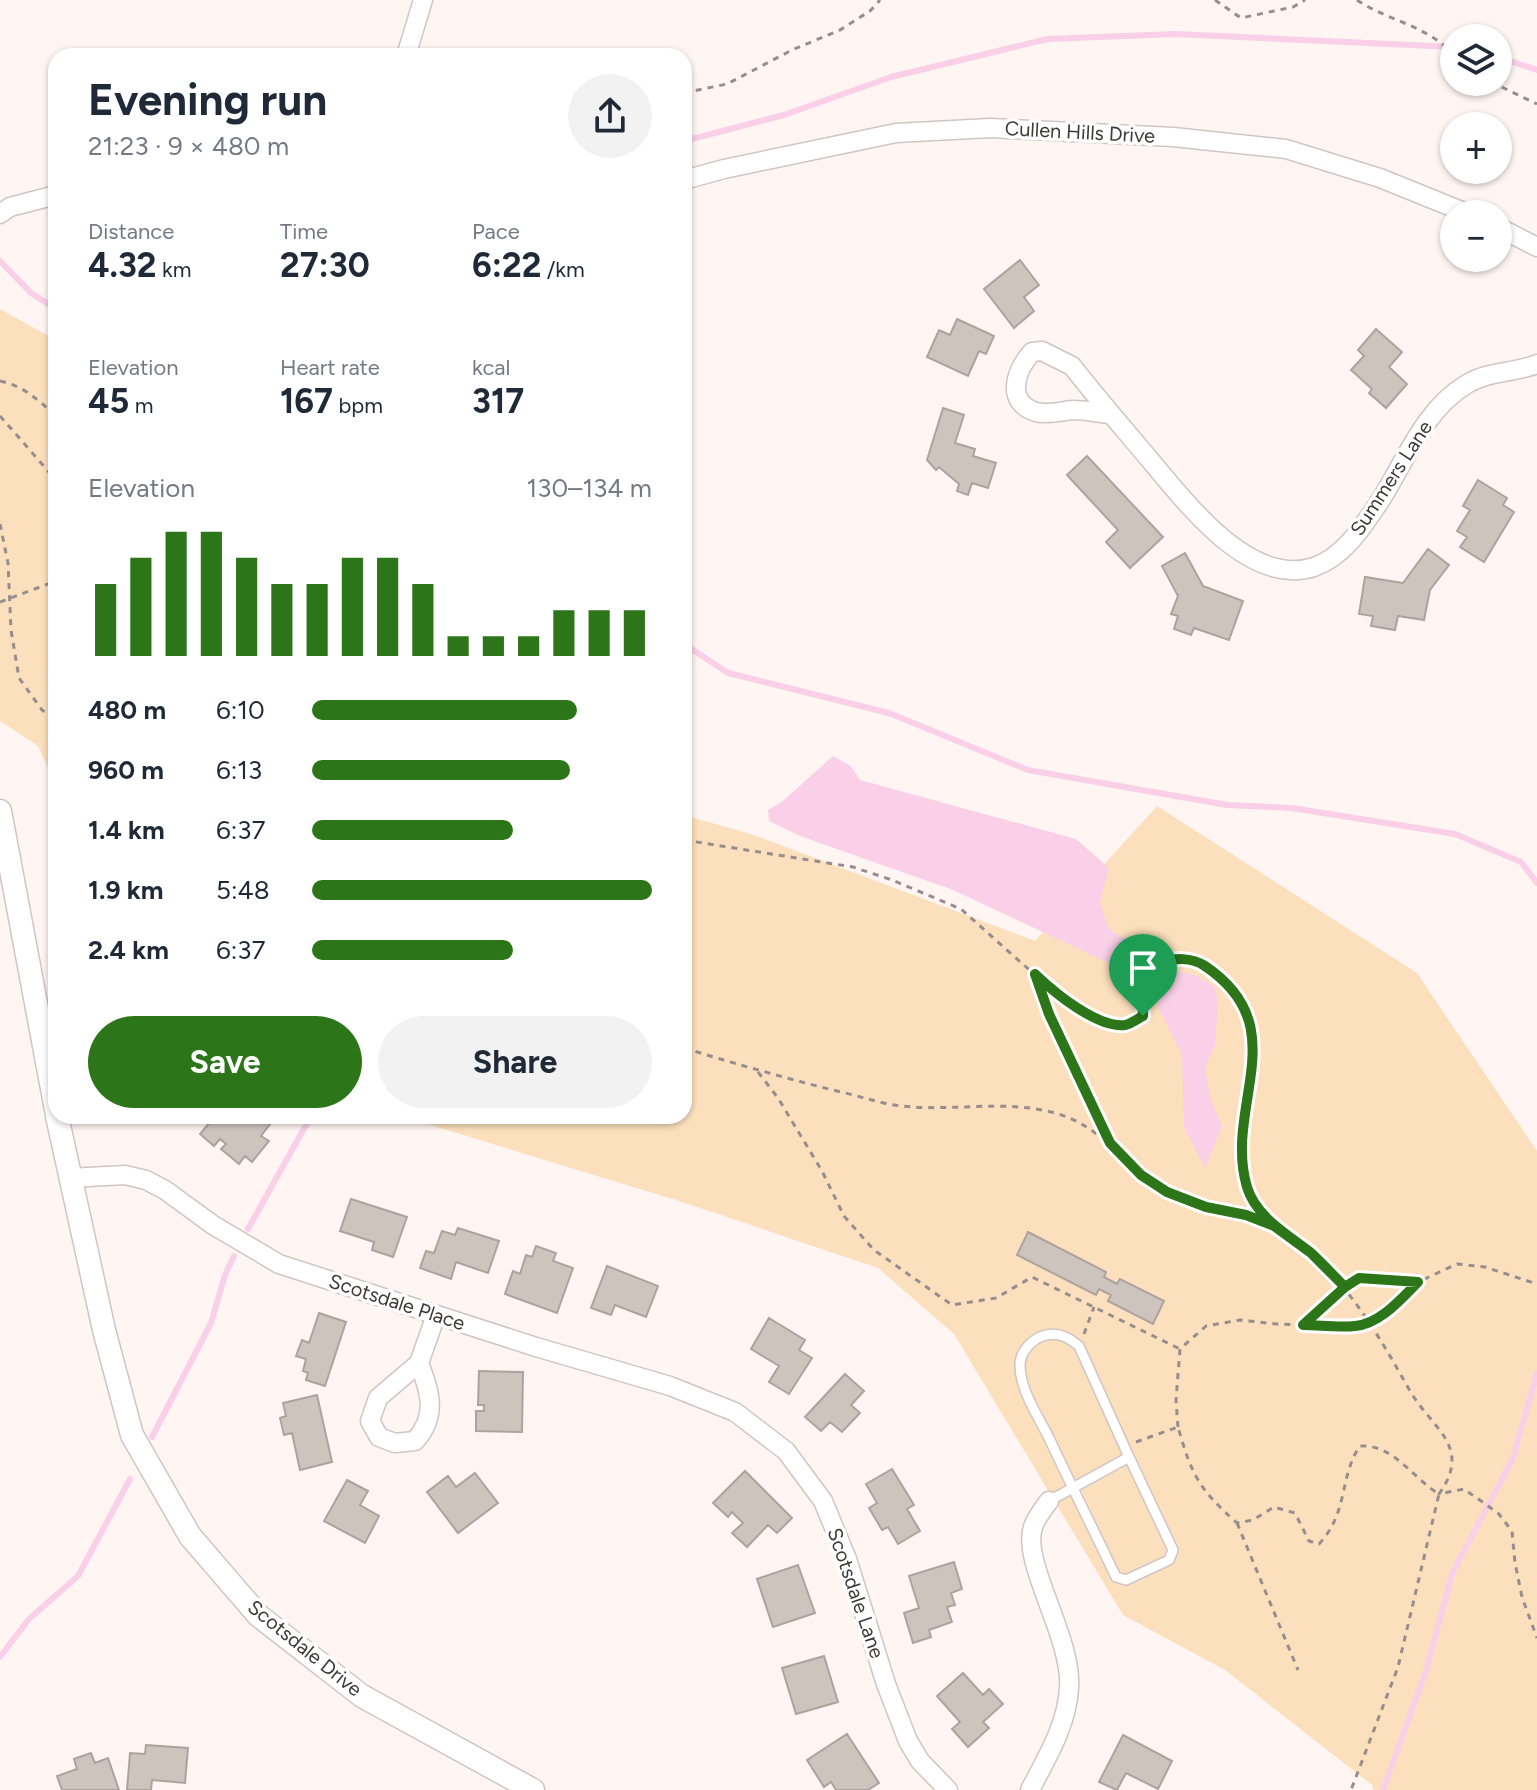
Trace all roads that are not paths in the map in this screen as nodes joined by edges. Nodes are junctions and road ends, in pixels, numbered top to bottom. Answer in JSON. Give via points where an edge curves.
{"nodes":[{"id":1,"x":423,"y":0,"type":"edge"},
{"id":2,"x":408,"y":48,"type":"edge"},
{"id":3,"x":692,"y":178,"type":"edge"},
{"id":4,"x":48,"y":198,"type":"edge"},
{"id":5,"x":1440,"y":202,"type":"edge"},
{"id":6,"x":5,"y":211,"type":"edge"},
{"id":7,"x":1512,"y":234,"type":"edge"},
{"id":8,"x":1537,"y":247,"type":"edge"},
{"id":9,"x":1537,"y":364,"type":"edge"},
{"id":10,"x":1111,"y":414,"type":"junction"},
{"id":11,"x":0,"y":811,"type":"edge"},
{"id":12,"x":7,"y":884,"type":"edge"},
{"id":13,"x":48,"y":1076,"type":"edge"},
{"id":14,"x":58,"y":1124,"type":"edge"},
{"id":15,"x":69,"y":1178,"type":"junction"},
{"id":16,"x":436,"y":1315,"type":"junction"},
{"id":17,"x":419,"y":1363,"type":"dead end"},
{"id":18,"x":738,"y":1415,"type":"joint"},
{"id":19,"x":1127,"y":1452,"type":"junction"},
{"id":20,"x":1073,"y":1488,"type":"junction"},
{"id":21,"x":1049,"y":1501,"type":"joint"},
{"id":22,"x":533,"y":1790,"type":"edge"},
{"id":23,"x":948,"y":1790,"type":"edge"},
{"id":24,"x":1030,"y":1790,"type":"edge"}],
"edges":[{"from":1,"to":2,"type":"street"},
{"from":3,"to":5,"type":"street","name":"Cullen Hills Drive","via":[[896,133],[990,128],[1286,149]]},
{"from":4,"to":6,"type":"street"},
{"from":7,"to":8,"type":"street"},
{"from":9,"to":10,"type":"street","name":"Summers Lane","via":[[1468,383],[1448,400],[1429,418],[1359,532],[1313,567],[1276,567],[1228,543],[1206,526]]},
{"from":10,"to":10,"type":"street","name":"Summers Lane","via":[[1072,366],[1056,356],[1032,352],[1020,365],[1014,389],[1025,407],[1039,414]]},
{"from":11,"to":12,"type":"street","name":"Scotsdale Drive"},
{"from":12,"to":13,"type":"street","name":"Scotsdale Drive"},
{"from":14,"to":15,"type":"street","name":"Scotsdale Drive"},
{"from":15,"to":16,"type":"street","name":"Scotsdale Place","via":[[125,1175],[146,1180],[279,1264]]},
{"from":15,"to":22,"type":"street","name":"Scotsdale Drive","via":[[132,1435],[190,1536],[259,1616],[362,1696]]},
{"from":16,"to":17,"type":"street"},
{"from":16,"to":18,"type":"street","name":"Scotsdale Place","via":[[670,1386]]},
{"from":18,"to":23,"type":"street","name":"Scotsdale Lane","via":[[786,1451],[823,1501],[908,1741]]},
{"from":19,"to":20,"type":"lane"},
{"from":19,"to":20,"type":"lane","via":[[1173,1550],[1169,1560],[1126,1580],[1116,1577]]},
{"from":19,"to":20,"type":"lane","via":[[1079,1346],[1056,1333],[1028,1344],[1019,1360],[1021,1381]]},
{"from":20,"to":21,"type":"lane"},
{"from":21,"to":24,"type":"street","via":[[1032,1529],[1033,1558],[1064,1644],[1070,1686],[1065,1719]]}]}
